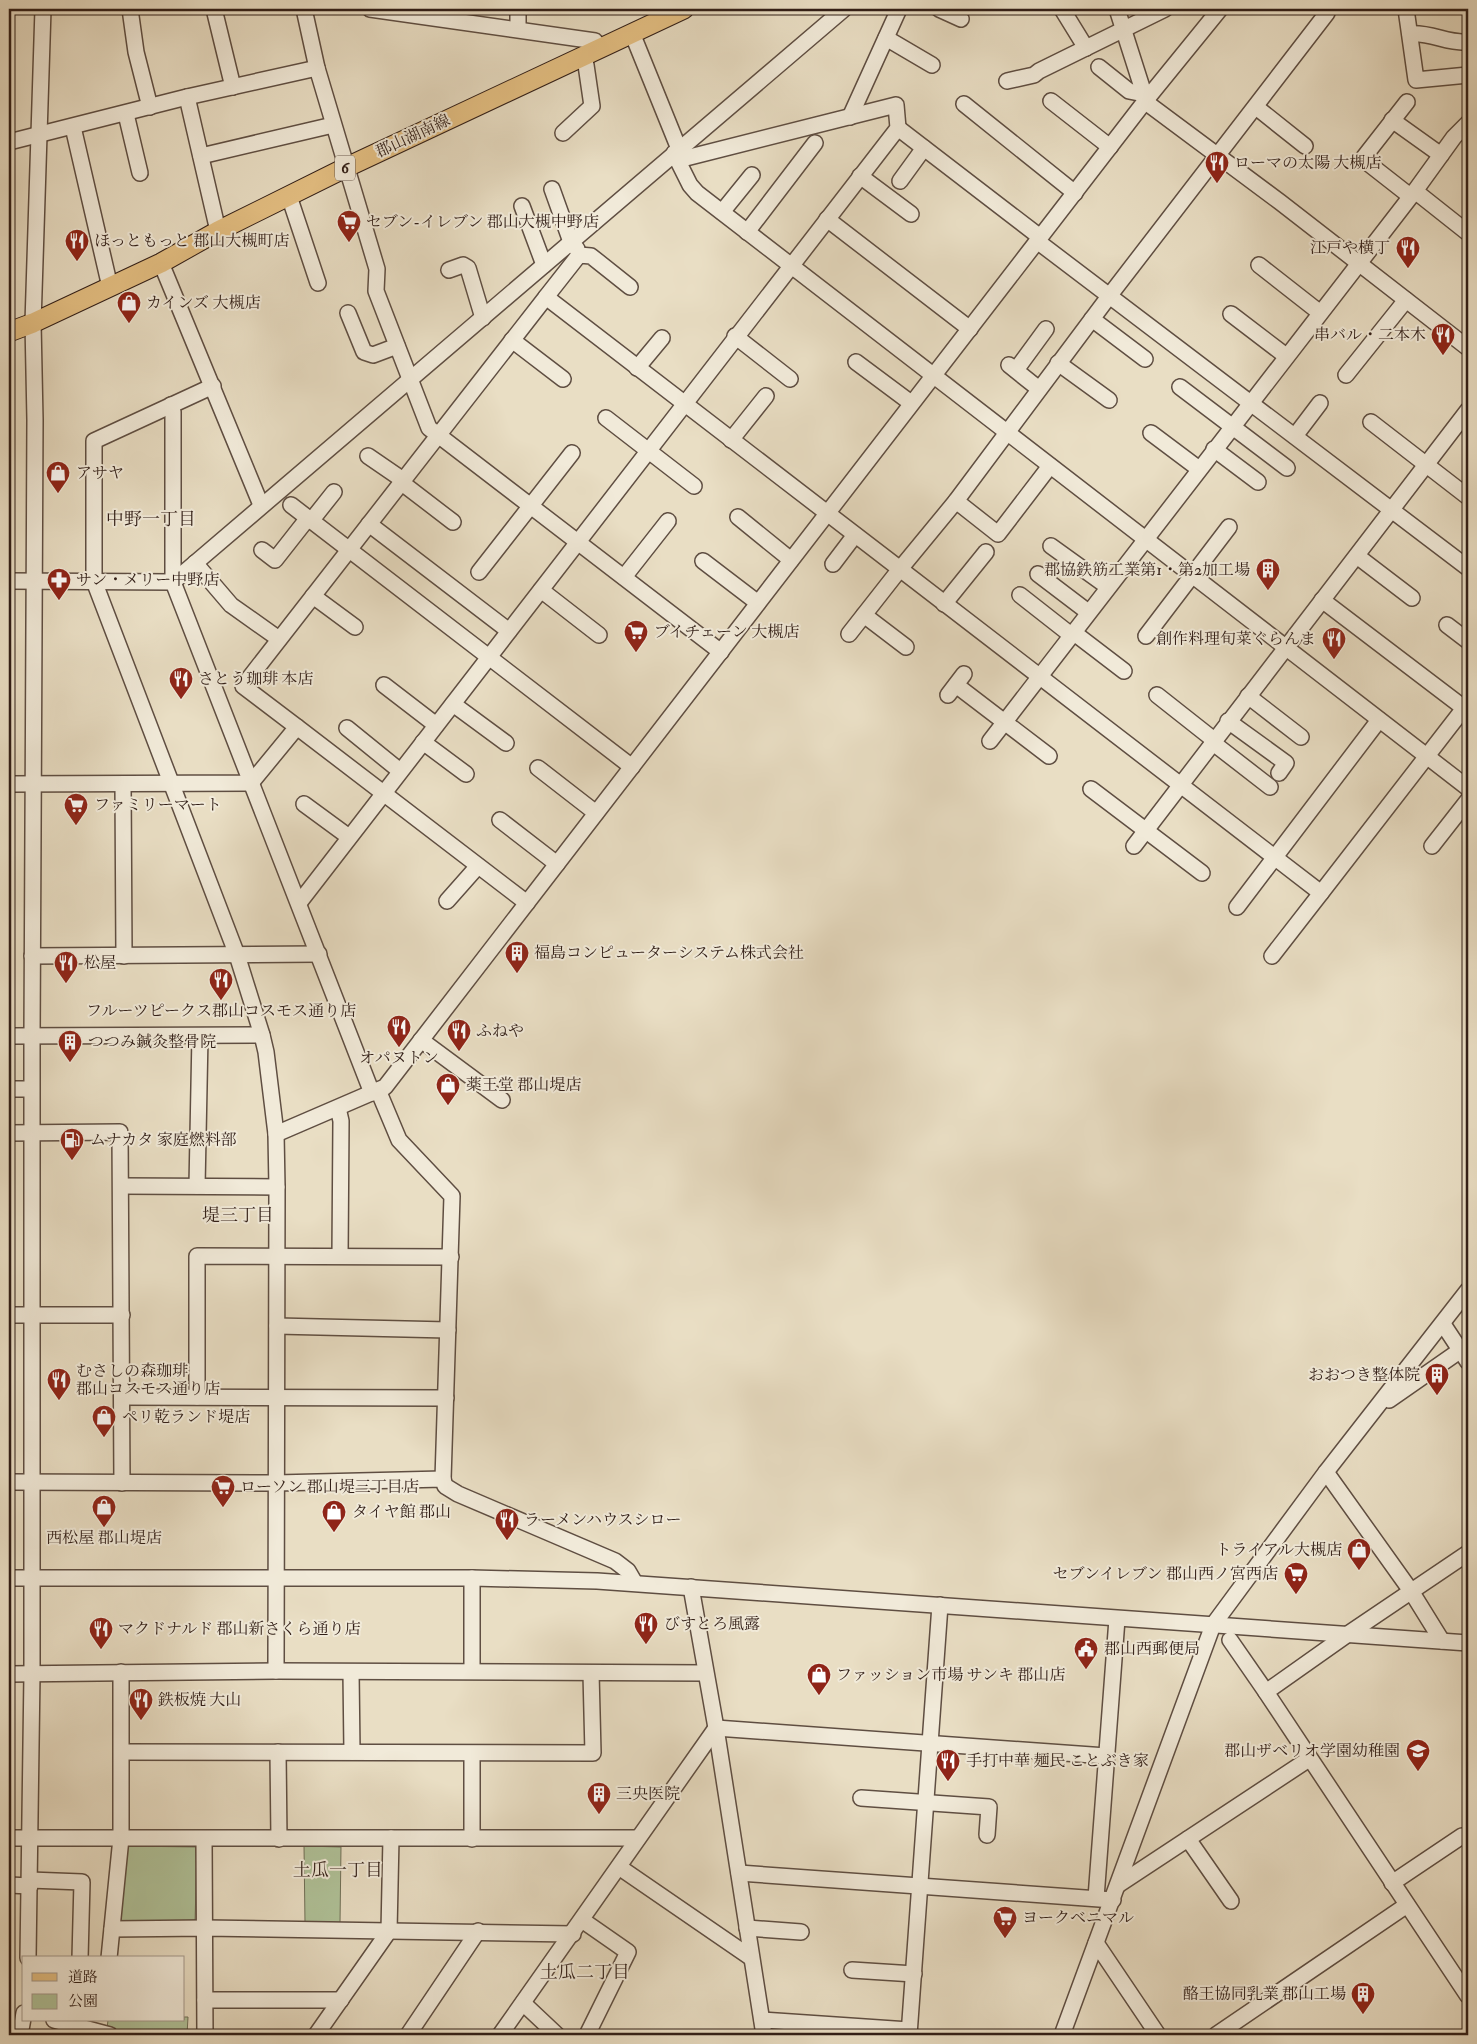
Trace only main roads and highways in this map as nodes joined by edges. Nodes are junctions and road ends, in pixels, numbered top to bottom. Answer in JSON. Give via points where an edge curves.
{"nodes":[{"id":1,"x":681,"y":10,"type":"edge"},
{"id":2,"x":9,"y":332,"type":"edge"}],
"edges":[{"from":1,"to":2,"type":"main road","name":"郡山湖南線","number":"6","via":[[345,168],[160,263]]}]}
